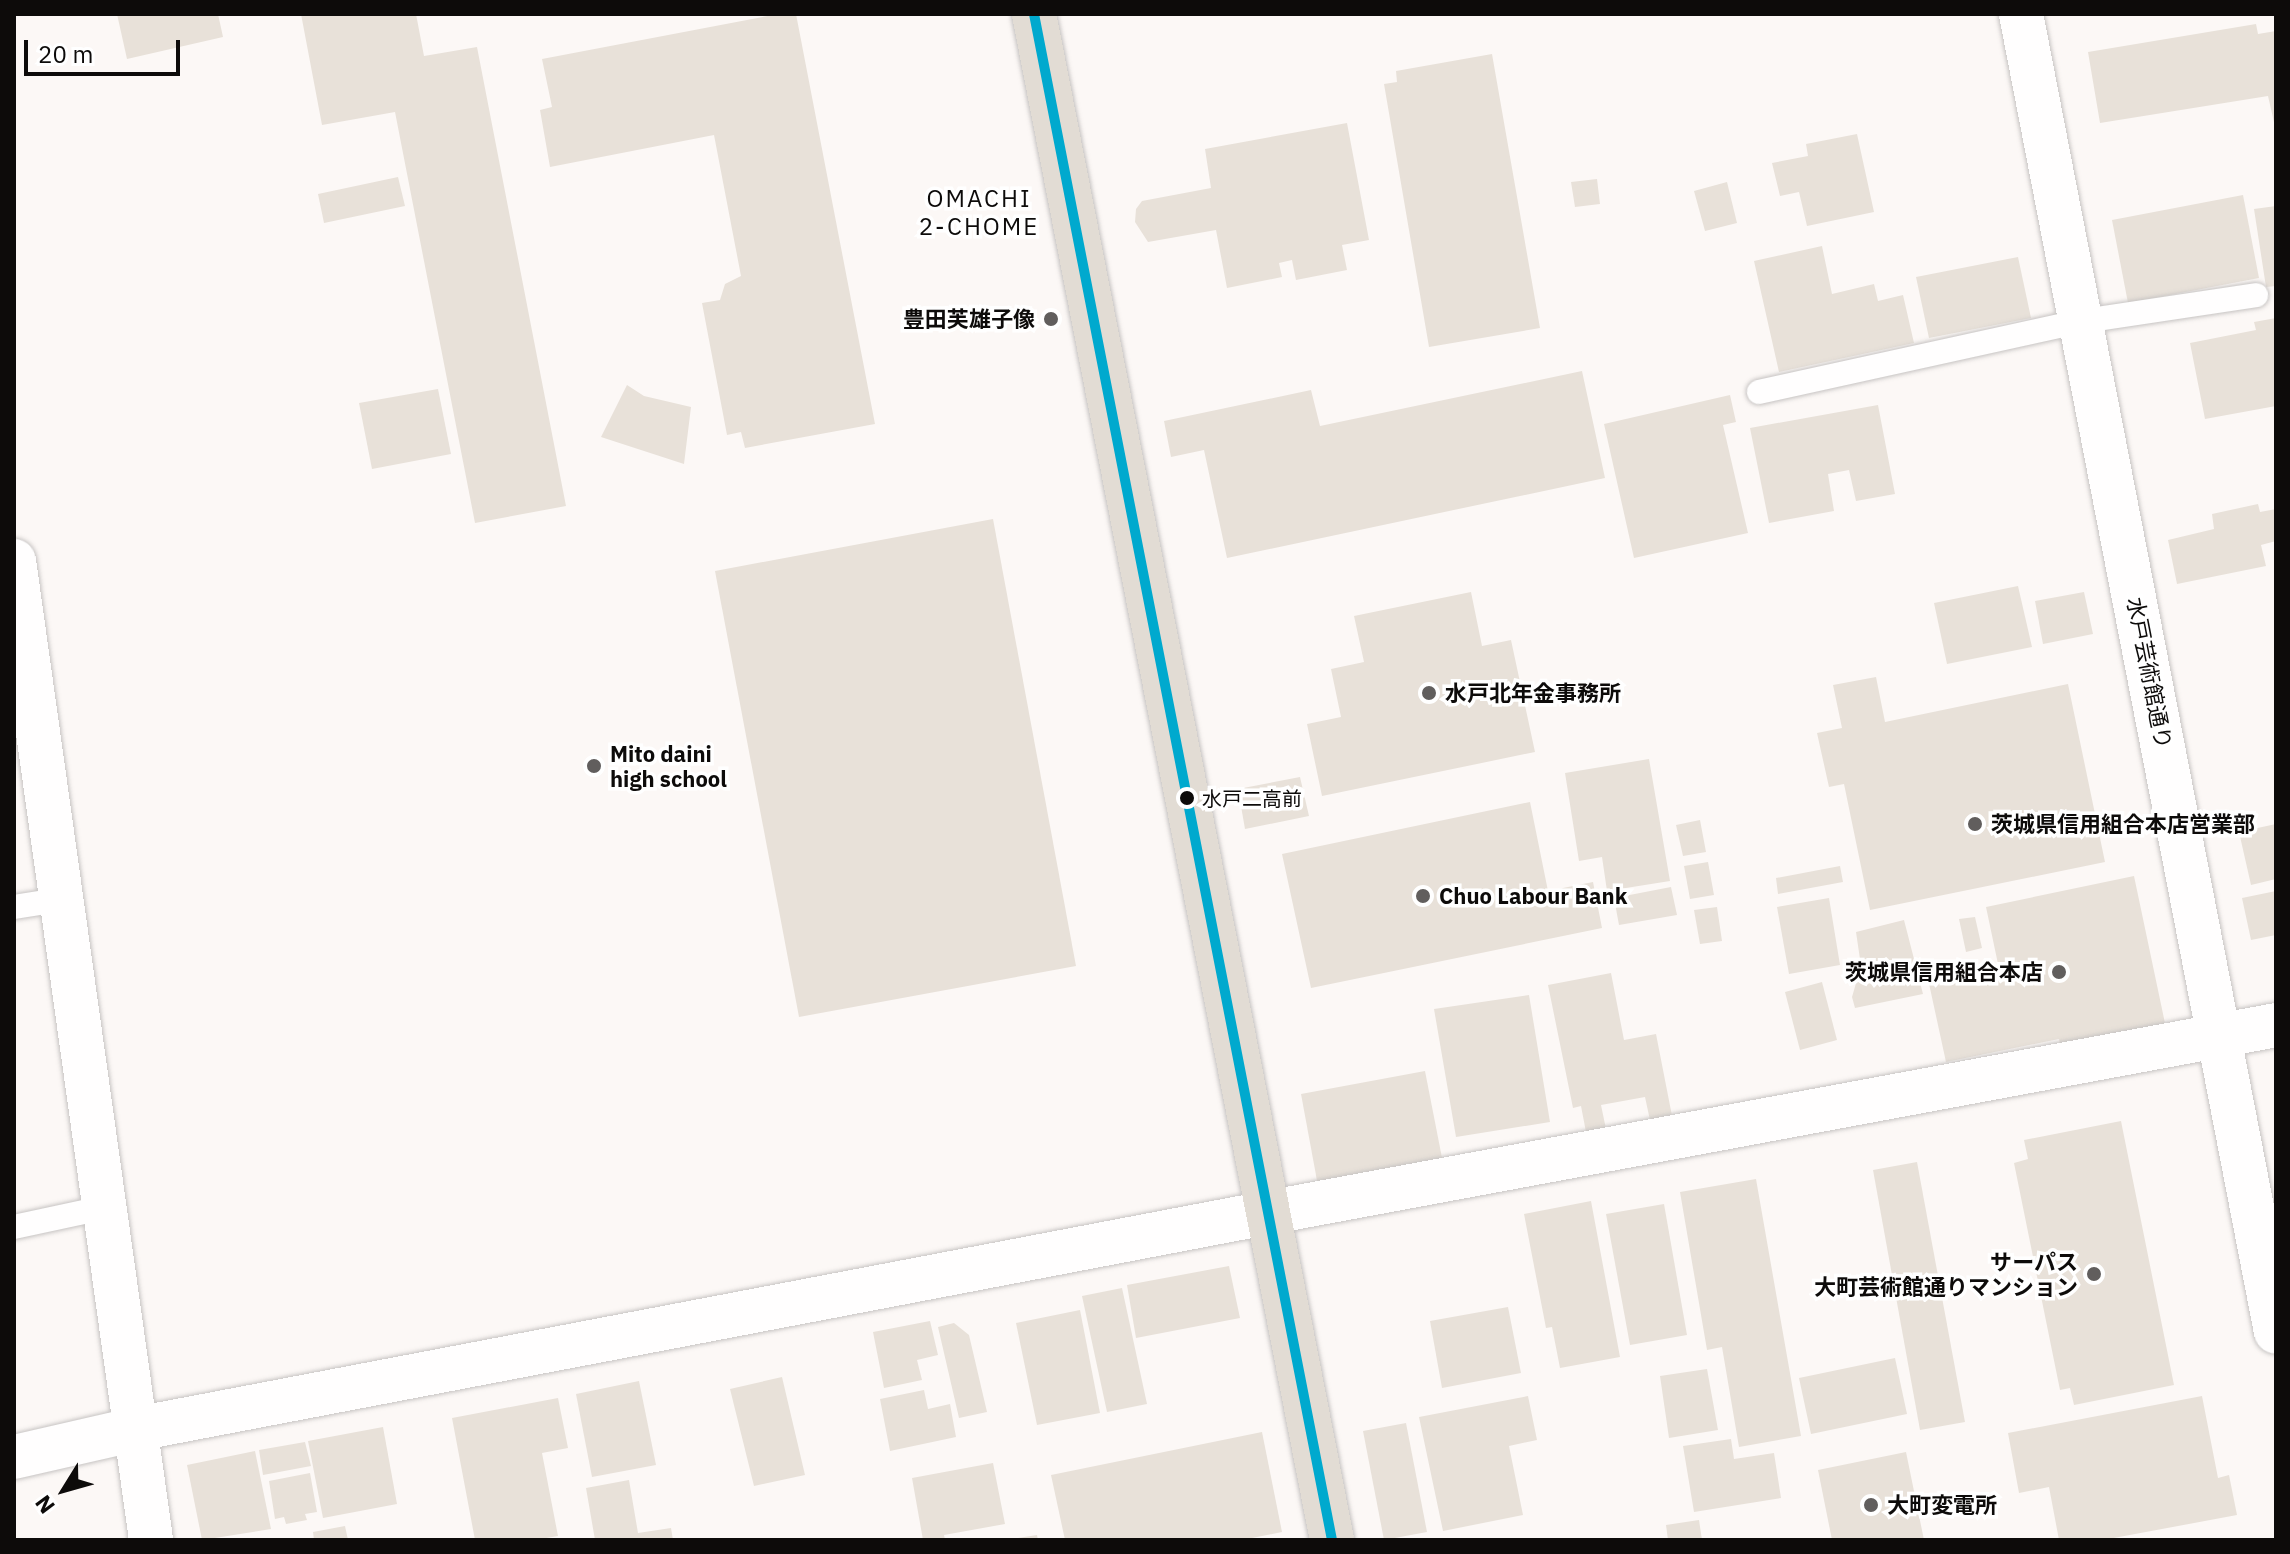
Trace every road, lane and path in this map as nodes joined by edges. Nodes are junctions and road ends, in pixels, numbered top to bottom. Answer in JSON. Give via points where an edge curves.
{"nodes":[{"id":1,"x":1034,"y":14,"type":"edge"},
{"id":2,"x":2021,"y":14,"type":"edge"},
{"id":3,"x":2256,"y":295,"type":"dead end"},
{"id":4,"x":2083,"y":321,"type":"junction"},
{"id":5,"x":1759,"y":392,"type":"dead end"},
{"id":6,"x":14,"y":561,"type":"edge"},
{"id":7,"x":20,"y":642,"type":"edge"},
{"id":8,"x":64,"y":899,"type":"junction"},
{"id":9,"x":14,"y":907,"type":"edge"},
{"id":10,"x":2276,"y":1025,"type":"edge"},
{"id":11,"x":2218,"y":1036,"type":"junction"},
{"id":12,"x":107,"y":1207,"type":"junction"},
{"id":13,"x":1266,"y":1213,"type":"junction"},
{"id":14,"x":14,"y":1227,"type":"edge"},
{"id":15,"x":2276,"y":1332,"type":"edge"},
{"id":16,"x":136,"y":1429,"type":"junction"},
{"id":17,"x":14,"y":1457,"type":"edge"},
{"id":18,"x":151,"y":1540,"type":"edge"},
{"id":19,"x":1332,"y":1540,"type":"edge"}],
"edges":[{"from":1,"to":13,"type":"highway"},
{"from":2,"to":4,"type":"street","name":"水戸芸術館通り"},
{"from":3,"to":4,"type":"lane"},
{"from":4,"to":5,"type":"lane"},
{"from":4,"to":11,"type":"street","name":"水戸芸術館通り"},
{"from":6,"to":7,"type":"street"},
{"from":7,"to":8,"type":"street"},
{"from":8,"to":9,"type":"lane"},
{"from":8,"to":12,"type":"street"},
{"from":10,"to":11,"type":"street"},
{"from":11,"to":13,"type":"street"},
{"from":11,"to":15,"type":"street","name":"水戸芸術館通り"},
{"from":12,"to":14,"type":"lane"},
{"from":12,"to":16,"type":"street"},
{"from":13,"to":16,"type":"street"},
{"from":13,"to":19,"type":"highway"},
{"from":16,"to":17,"type":"street"},
{"from":16,"to":18,"type":"street"}]}
